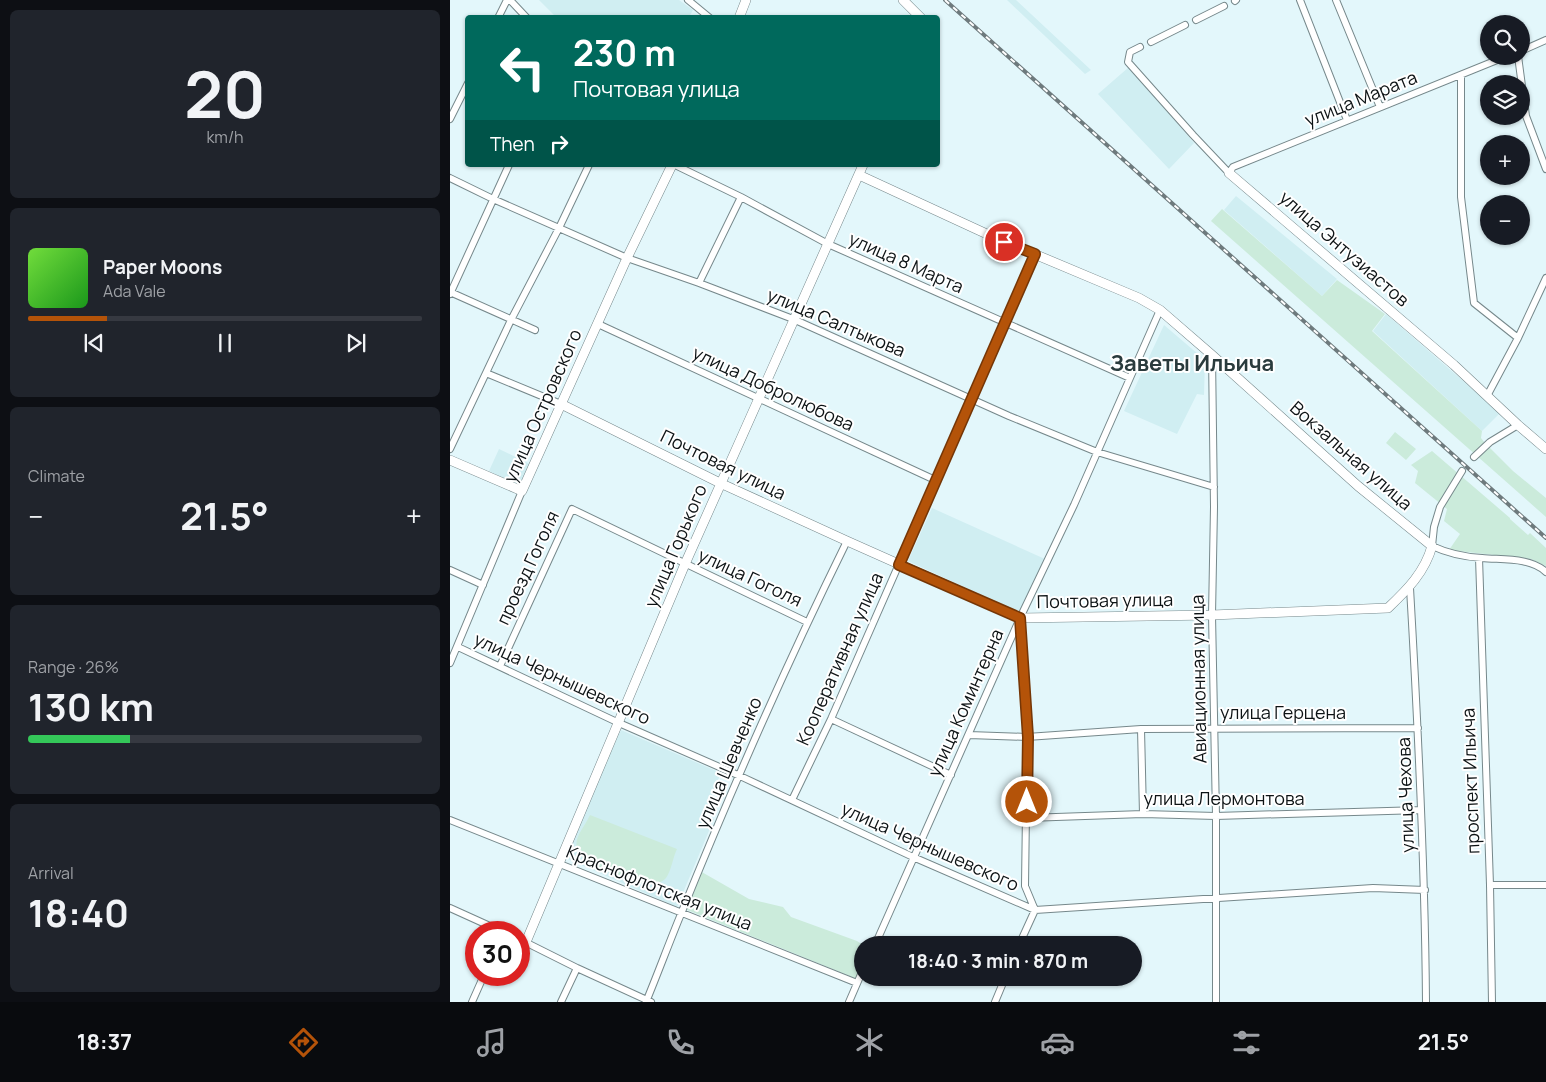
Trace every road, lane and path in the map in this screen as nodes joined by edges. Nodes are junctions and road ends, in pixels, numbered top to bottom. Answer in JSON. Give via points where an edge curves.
{"nodes":[{"id":1,"x":509,"y":0,"type":"edge"},
{"id":2,"x":688,"y":0,"type":"edge"},
{"id":3,"x":746,"y":0,"type":"edge"},
{"id":4,"x":903,"y":0,"type":"edge"},
{"id":5,"x":1300,"y":0,"type":"edge"},
{"id":6,"x":1336,"y":0,"type":"edge"},
{"id":7,"x":1224,"y":6,"type":"dead end"},
{"id":8,"x":500,"y":15,"type":"edge"},
{"id":9,"x":524,"y":15,"type":"edge"},
{"id":10,"x":706,"y":15,"type":"edge"},
{"id":11,"x":740,"y":15,"type":"edge"},
{"id":12,"x":919,"y":15,"type":"edge"},
{"id":13,"x":1196,"y":20,"type":"dead end"},
{"id":14,"x":1185,"y":25,"type":"dead end"},
{"id":15,"x":1546,"y":40,"type":"edge"},
{"id":16,"x":1150,"y":42,"type":"dead end"},
{"id":17,"x":1140,"y":47,"type":"dead end"},
{"id":18,"x":1530,"y":47,"type":"edge"},
{"id":19,"x":1485,"y":65,"type":"edge"},
{"id":20,"x":1519,"y":65,"type":"edge"},
{"id":21,"x":1461,"y":75,"type":"junction"},
{"id":22,"x":465,"y":89,"type":"edge"},
{"id":23,"x":1380,"y":107,"type":"junction"},
{"id":24,"x":450,"y":120,"type":"edge"},
{"id":25,"x":1347,"y":120,"type":"junction"},
{"id":26,"x":508,"y":167,"type":"edge"},
{"id":27,"x":588,"y":167,"type":"edge"},
{"id":28,"x":672,"y":167,"type":"edge"},
{"id":29,"x":677,"y":167,"type":"edge"},
{"id":30,"x":862,"y":167,"type":"edge"},
{"id":31,"x":1546,"y":169,"type":"edge"},
{"id":32,"x":1230,"y":172,"type":"junction"},
{"id":33,"x":859,"y":175,"type":"junction"},
{"id":34,"x":450,"y":178,"type":"edge"},
{"id":35,"x":741,"y":197,"type":"junction"},
{"id":36,"x":493,"y":199,"type":"junction"},
{"id":37,"x":559,"y":228,"type":"junction"},
{"id":38,"x":828,"y":244,"type":"junction"},
{"id":39,"x":1035,"y":254,"type":"junction"},
{"id":40,"x":628,"y":258,"type":"junction"},
{"id":41,"x":1546,"y":278,"type":"edge"},
{"id":42,"x":699,"y":283,"type":"junction"},
{"id":43,"x":450,"y":293,"type":"edge"},
{"id":44,"x":1160,"y":310,"type":"junction"},
{"id":45,"x":793,"y":319,"type":"junction"},
{"id":46,"x":512,"y":320,"type":"junction"},
{"id":47,"x":1004,"y":323,"type":"junction"},
{"id":48,"x":598,"y":324,"type":"junction"},
{"id":49,"x":535,"y":330,"type":"dead end"},
{"id":50,"x":1518,"y":338,"type":"junction"},
{"id":51,"x":1212,"y":355,"type":"junction"},
{"id":52,"x":486,"y":373,"type":"junction"},
{"id":53,"x":1130,"y":378,"type":"junction"},
{"id":54,"x":1487,"y":396,"type":"junction"},
{"id":55,"x":759,"y":399,"type":"junction"},
{"id":56,"x":971,"y":399,"type":"junction"},
{"id":57,"x":561,"y":404,"type":"junction"},
{"id":58,"x":1518,"y":425,"type":"junction"},
{"id":59,"x":450,"y":449,"type":"edge"},
{"id":60,"x":1546,"y":449,"type":"edge"},
{"id":61,"x":1097,"y":452,"type":"junction"},
{"id":62,"x":1474,"y":457,"type":"dead end"},
{"id":63,"x":450,"y":460,"type":"edge"},
{"id":64,"x":1462,"y":471,"type":"dead end"},
{"id":65,"x":936,"y":480,"type":"junction"},
{"id":66,"x":720,"y":483,"type":"junction"},
{"id":67,"x":1214,"y":487,"type":"junction"},
{"id":68,"x":522,"y":491,"type":"junction"},
{"id":69,"x":572,"y":509,"type":"joint"},
{"id":70,"x":846,"y":541,"type":"junction"},
{"id":71,"x":1432,"y":546,"type":"junction"},
{"id":72,"x":1479,"y":558,"type":"junction"},
{"id":73,"x":685,"y":564,"type":"junction"},
{"id":74,"x":899,"y":565,"type":"junction"},
{"id":75,"x":450,"y":570,"type":"edge"},
{"id":76,"x":1546,"y":572,"type":"edge"},
{"id":77,"x":483,"y":585,"type":"junction"},
{"id":78,"x":1410,"y":588,"type":"junction"},
{"id":79,"x":1212,"y":615,"type":"junction"},
{"id":80,"x":1020,"y":618,"type":"junction"},
{"id":81,"x":807,"y":622,"type":"junction"},
{"id":82,"x":458,"y":647,"type":"junction"},
{"id":83,"x":450,"y":662,"type":"edge"},
{"id":84,"x":500,"y":666,"type":"junction"},
{"id":85,"x":831,"y":720,"type":"junction"},
{"id":86,"x":619,"y":723,"type":"junction"},
{"id":87,"x":1214,"y":728,"type":"junction"},
{"id":88,"x":1418,"y":728,"type":"junction"},
{"id":89,"x":1141,"y":729,"type":"junction"},
{"id":90,"x":969,"y":734,"type":"junction"},
{"id":91,"x":1028,"y":737,"type":"junction"},
{"id":92,"x":951,"y":775,"type":"junction"},
{"id":93,"x":740,"y":776,"type":"junction"},
{"id":94,"x":792,"y":800,"type":"junction"},
{"id":95,"x":1421,"y":810,"type":"junction"},
{"id":96,"x":1143,"y":814,"type":"junction"},
{"id":97,"x":1216,"y":816,"type":"junction"},
{"id":98,"x":1027,"y":818,"type":"junction"},
{"id":99,"x":450,"y":820,"type":"edge"},
{"id":100,"x":914,"y":857,"type":"junction"},
{"id":101,"x":558,"y":863,"type":"junction"},
{"id":102,"x":1490,"y":885,"type":"junction"},
{"id":103,"x":1546,"y":885,"type":"edge"},
{"id":104,"x":1425,"y":890,"type":"junction"},
{"id":105,"x":1215,"y":899,"type":"junction"},
{"id":106,"x":450,"y":908,"type":"edge"},
{"id":107,"x":1035,"y":910,"type":"junction"},
{"id":108,"x":681,"y":913,"type":"junction"},
{"id":109,"x":479,"y":921,"type":"edge"},
{"id":110,"x":530,"y":924,"type":"edge"},
{"id":111,"x":879,"y":936,"type":"edge"},
{"id":112,"x":1023,"y":936,"type":"edge"},
{"id":113,"x":530,"y":945,"type":"edge"},
{"id":114,"x":577,"y":968,"type":"junction"},
{"id":115,"x":854,"y":982,"type":"edge"},
{"id":116,"x":479,"y":986,"type":"edge"},
{"id":117,"x":856,"y":986,"type":"edge"},
{"id":118,"x":1001,"y":986,"type":"edge"},
{"id":119,"x":648,"y":1001,"type":"edge"},
{"id":120,"x":472,"y":1002,"type":"edge"},
{"id":121,"x":561,"y":1002,"type":"edge"},
{"id":122,"x":849,"y":1002,"type":"edge"},
{"id":123,"x":994,"y":1002,"type":"edge"},
{"id":124,"x":1216,"y":1002,"type":"edge"},
{"id":125,"x":1426,"y":1002,"type":"edge"},
{"id":126,"x":1492,"y":1002,"type":"edge"}],
"edges":[{"from":1,"to":8,"type":"street"},
{"from":1,"to":9,"type":"street"},
{"from":2,"to":10,"type":"street"},
{"from":3,"to":11,"type":"street"},
{"from":4,"to":12,"type":"street"},
{"from":5,"to":25,"type":"street"},
{"from":6,"to":23,"type":"street"},
{"from":7,"to":13,"type":"street"},
{"from":14,"to":16,"type":"street"},
{"from":15,"to":18,"type":"street"},
{"from":17,"to":32,"type":"street","name":"улица Энтузиастов","via":[[1130,52],[1127,61]]},
{"from":19,"to":21,"type":"street","name":"улица Марата"},
{"from":20,"to":31,"type":"street","via":[[1526,116]]},
{"from":21,"to":23,"type":"street","name":"улица Марата"},
{"from":21,"to":50,"type":"street","via":[[1461,197],[1474,303]]},
{"from":22,"to":24,"type":"street"},
{"from":23,"to":25,"type":"street","name":"улица Марата"},
{"from":25,"to":32,"type":"street","name":"улица Марата","via":[[1232,167]]},
{"from":26,"to":36,"type":"street"},
{"from":27,"to":37,"type":"street"},
{"from":28,"to":40,"type":"street","name":"улица Островского"},
{"from":29,"to":35,"type":"street","name":"улица 8 Марта"},
{"from":30,"to":33,"type":"street","name":"улица Горького"},
{"from":32,"to":54,"type":"street","name":"улица Энтузиастов"},
{"from":33,"to":38,"type":"street","name":"улица Горького"},
{"from":33,"to":39,"type":"street","name":"Вокзальная улица"},
{"from":34,"to":36,"type":"street","name":"улица Салтыкова"},
{"from":35,"to":38,"type":"street","name":"улица 8 Марта"},
{"from":35,"to":42,"type":"street"},
{"from":36,"to":37,"type":"street","name":"улица Салтыкова"},
{"from":36,"to":43,"type":"street"},
{"from":37,"to":40,"type":"street","name":"улица Салтыкова"},
{"from":37,"to":46,"type":"street"},
{"from":38,"to":45,"type":"street","name":"улица Горького"},
{"from":38,"to":47,"type":"street","name":"улица 8 Марта"},
{"from":39,"to":44,"type":"street","name":"Вокзальная улица"},
{"from":39,"to":47,"type":"street","name":"Кооперативная улица"},
{"from":40,"to":42,"type":"street","name":"улица Салтыкова"},
{"from":40,"to":48,"type":"street","name":"улица Островского"},
{"from":41,"to":50,"type":"street"},
{"from":42,"to":45,"type":"street","name":"улица Салтыкова"},
{"from":43,"to":46,"type":"street"},
{"from":44,"to":51,"type":"street","name":"Вокзальная улица"},
{"from":44,"to":53,"type":"street","name":"улица Коминтерна"},
{"from":45,"to":55,"type":"street","name":"улица Горького"},
{"from":45,"to":56,"type":"street","name":"улица Салтыкова"},
{"from":46,"to":49,"type":"street"},
{"from":46,"to":52,"type":"street"},
{"from":47,"to":53,"type":"street","name":"улица 8 Марта"},
{"from":47,"to":56,"type":"street","name":"Кооперативная улица"},
{"from":48,"to":55,"type":"street","name":"улица Добролюбова"},
{"from":48,"to":57,"type":"street","name":"улица Островского"},
{"from":50,"to":54,"type":"street"},
{"from":51,"to":67,"type":"street","name":"Авиационная улица"},
{"from":51,"to":71,"type":"street","name":"Вокзальная улица","via":[[1353,482]]},
{"from":52,"to":57,"type":"street"},
{"from":52,"to":59,"type":"street"},
{"from":53,"to":61,"type":"street","name":"улица Коминтерна"},
{"from":54,"to":58,"type":"street","name":"улица Энтузиастов"},
{"from":55,"to":65,"type":"street","name":"улица Добролюбова"},
{"from":55,"to":66,"type":"street","name":"улица Горького"},
{"from":56,"to":61,"type":"street","name":"улица Салтыкова"},
{"from":56,"to":65,"type":"street","name":"Кооперативная улица"},
{"from":57,"to":66,"type":"street","name":"Почтовая улица"},
{"from":57,"to":68,"type":"street","name":"улица Островского"},
{"from":58,"to":60,"type":"street","name":"улица Энтузиастов"},
{"from":58,"to":62,"type":"street","via":[[1490,442]]},
{"from":61,"to":67,"type":"street","name":"улица Салтыкова"},
{"from":61,"to":80,"type":"street","name":"улица Коминтерна"},
{"from":63,"to":68,"type":"street"},
{"from":64,"to":71,"type":"street","name":"Почтовая улица","via":[[1440,507]]},
{"from":65,"to":74,"type":"street","name":"Кооперативная улица"},
{"from":66,"to":70,"type":"street","name":"Почтовая улица"},
{"from":66,"to":73,"type":"street","name":"улица Горького"},
{"from":67,"to":79,"type":"street","name":"Авиационная улица"},
{"from":68,"to":77,"type":"street","name":"улица Островского"},
{"from":69,"to":73,"type":"street","name":"улица Гоголя"},
{"from":69,"to":84,"type":"street","name":"проезд Гоголя"},
{"from":70,"to":74,"type":"street","name":"Почтовая улица"},
{"from":70,"to":81,"type":"street","name":"улица Шевченко"},
{"from":71,"to":72,"type":"street","name":"Вокзальная улица","via":[[1444,552]]},
{"from":71,"to":78,"type":"street","name":"Почтовая улица","via":[[1430,556]]},
{"from":72,"to":76,"type":"street","name":"Вокзальная улица","via":[[1518,561]]},
{"from":72,"to":102,"type":"street","name":"проспект Ильича"},
{"from":73,"to":81,"type":"street","name":"улица Гоголя"},
{"from":73,"to":86,"type":"street","name":"улица Горького"},
{"from":74,"to":80,"type":"street","name":"Почтовая улица"},
{"from":74,"to":85,"type":"street","name":"Кооперативная улица"},
{"from":75,"to":77,"type":"street"},
{"from":77,"to":82,"type":"street","name":"улица Островского"},
{"from":78,"to":79,"type":"street","name":"Почтовая улица","via":[[1388,608]]},
{"from":78,"to":88,"type":"street","name":"улица Чехова"},
{"from":79,"to":80,"type":"street","name":"Почтовая улица"},
{"from":79,"to":87,"type":"street","name":"Авиационная улица"},
{"from":80,"to":90,"type":"street","name":"улица Коминтерна"},
{"from":80,"to":91,"type":"street"},
{"from":81,"to":93,"type":"street","name":"улица Шевченко"},
{"from":82,"to":83,"type":"street","name":"улица Островского"},
{"from":82,"to":84,"type":"street","name":"улица Чернышевского"},
{"from":84,"to":86,"type":"street","name":"улица Чернышевского"},
{"from":85,"to":92,"type":"street"},
{"from":85,"to":94,"type":"street","name":"Кооперативная улица"},
{"from":86,"to":93,"type":"street","name":"улица Чернышевского"},
{"from":86,"to":101,"type":"street","name":"улица Горького"},
{"from":87,"to":88,"type":"street","name":"улица Герцена"},
{"from":87,"to":89,"type":"street","name":"улица Герцена"},
{"from":87,"to":97,"type":"street","name":"Авиационная улица"},
{"from":88,"to":95,"type":"street","name":"улица Чехова"},
{"from":89,"to":91,"type":"street","name":"улица Герцена"},
{"from":89,"to":96,"type":"street"},
{"from":90,"to":91,"type":"street","name":"улица Герцена"},
{"from":90,"to":92,"type":"street","name":"улица Коминтерна"},
{"from":91,"to":98,"type":"street"},
{"from":92,"to":100,"type":"street","name":"улица Коминтерна"},
{"from":93,"to":94,"type":"street","name":"улица Чернышевского"},
{"from":93,"to":108,"type":"street","name":"улица Шевченко"},
{"from":94,"to":100,"type":"street","name":"улица Чернышевского"},
{"from":95,"to":97,"type":"street","name":"улица Лермонтова"},
{"from":95,"to":104,"type":"street","name":"улица Чехова"},
{"from":96,"to":97,"type":"street","name":"улица Лермонтова"},
{"from":96,"to":98,"type":"street","name":"улица Лермонтова"},
{"from":97,"to":105,"type":"street","name":"Авиационная улица"},
{"from":98,"to":107,"type":"street","via":[[1025,886]]},
{"from":99,"to":101,"type":"street","name":"Краснофлотская улица"},
{"from":100,"to":107,"type":"street","name":"улица Чернышевского"},
{"from":100,"to":111,"type":"street","name":"улица Коминтерна"},
{"from":101,"to":108,"type":"street","name":"Краснофлотская улица"},
{"from":101,"to":110,"type":"street","name":"улица Горького"},
{"from":102,"to":103,"type":"street"},
{"from":102,"to":126,"type":"street","name":"проспект Ильича"},
{"from":104,"to":105,"type":"street","name":"улица Чернышевского","via":[[1373,888]]},
{"from":104,"to":125,"type":"street","name":"улица Чехова"},
{"from":105,"to":107,"type":"street","name":"улица Чернышевского"},
{"from":105,"to":124,"type":"street","name":"Авиационная улица"},
{"from":106,"to":109,"type":"street"},
{"from":107,"to":112,"type":"street"},
{"from":108,"to":115,"type":"street","name":"Краснофлотская улица"},
{"from":108,"to":119,"type":"street","name":"улица Шевченко"},
{"from":113,"to":114,"type":"street"},
{"from":114,"to":119,"type":"street"},
{"from":114,"to":121,"type":"street"},
{"from":116,"to":120,"type":"street"},
{"from":117,"to":122,"type":"street"},
{"from":118,"to":123,"type":"street"}]}
